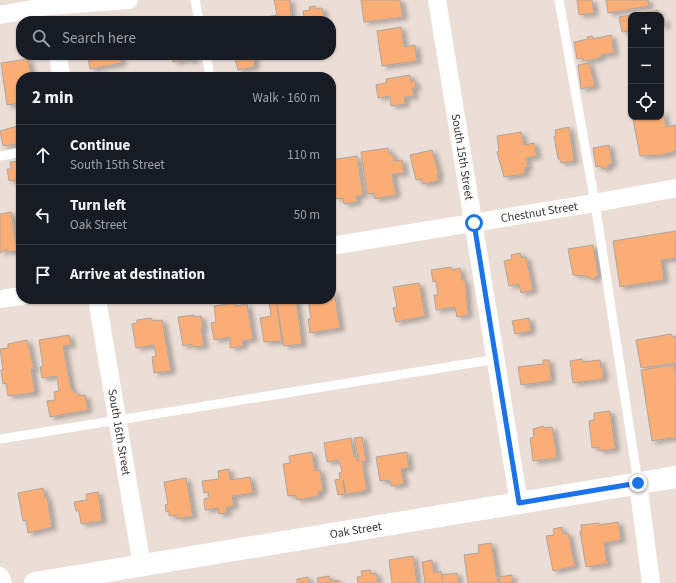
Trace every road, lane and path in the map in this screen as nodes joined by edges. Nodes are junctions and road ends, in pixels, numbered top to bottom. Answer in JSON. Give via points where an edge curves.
{"nodes":[{"id":1,"x":129,"y":0,"type":"edge"},
{"id":2,"x":196,"y":0,"type":"edge"},
{"id":3,"x":437,"y":0,"type":"edge"},
{"id":4,"x":559,"y":0,"type":"edge"},
{"id":5,"x":50,"y":9,"type":"edge"},
{"id":6,"x":0,"y":15,"type":"edge"},
{"id":7,"x":198,"y":16,"type":"edge"},
{"id":8,"x":59,"y":60,"type":"edge"},
{"id":9,"x":207,"y":60,"type":"edge"},
{"id":10,"x":61,"y":72,"type":"edge"},
{"id":11,"x":209,"y":72,"type":"edge"},
{"id":12,"x":16,"y":153,"type":"edge"},
{"id":13,"x":0,"y":156,"type":"edge"},
{"id":14,"x":676,"y":188,"type":"edge"},
{"id":15,"x":595,"y":203,"type":"junction"},
{"id":16,"x":474,"y":223,"type":"junction"},
{"id":17,"x":336,"y":245,"type":"edge"},
{"id":18,"x":16,"y":297,"type":"edge"},
{"id":19,"x":0,"y":299,"type":"edge"},
{"id":20,"x":98,"y":304,"type":"edge"},
{"id":21,"x":497,"y":359,"type":"junction"},
{"id":22,"x":118,"y":420,"type":"junction"},
{"id":23,"x":0,"y":439,"type":"edge"},
{"id":24,"x":676,"y":477,"type":"edge"},
{"id":25,"x":638,"y":483,"type":"junction"},
{"id":26,"x":519,"y":503,"type":"junction"},
{"id":27,"x":142,"y":566,"type":"junction"},
{"id":28,"x":0,"y":576,"type":"edge"},
{"id":29,"x":3,"y":583,"type":"edge"},
{"id":30,"x":35,"y":583,"type":"edge"},
{"id":31,"x":651,"y":583,"type":"edge"}],
"edges":[{"from":1,"to":5,"type":"street"},
{"from":2,"to":7,"type":"lane"},
{"from":3,"to":16,"type":"street","name":"South 15th Street"},
{"from":4,"to":15,"type":"lane"},
{"from":5,"to":6,"type":"street"},
{"from":8,"to":10,"type":"street"},
{"from":9,"to":11,"type":"lane"},
{"from":12,"to":13,"type":"lane"},
{"from":14,"to":15,"type":"street","name":"Chestnut Street"},
{"from":15,"to":16,"type":"street","name":"Chestnut Street"},
{"from":15,"to":25,"type":"lane"},
{"from":16,"to":17,"type":"street","name":"Chestnut Street"},
{"from":16,"to":21,"type":"street","name":"South 15th Street"},
{"from":18,"to":19,"type":"street"},
{"from":20,"to":22,"type":"street","name":"South 16th Street"},
{"from":21,"to":22,"type":"lane"},
{"from":21,"to":26,"type":"street","name":"South 15th Street"},
{"from":22,"to":23,"type":"lane"},
{"from":22,"to":27,"type":"street","name":"South 16th Street"},
{"from":24,"to":25,"type":"street","name":"Oak Street"},
{"from":25,"to":26,"type":"street","name":"Oak Street"},
{"from":25,"to":31,"type":"street"},
{"from":26,"to":27,"type":"street","name":"Oak Street"},
{"from":27,"to":30,"type":"street","name":"Oak Street"},
{"from":28,"to":29,"type":"street"}]}
